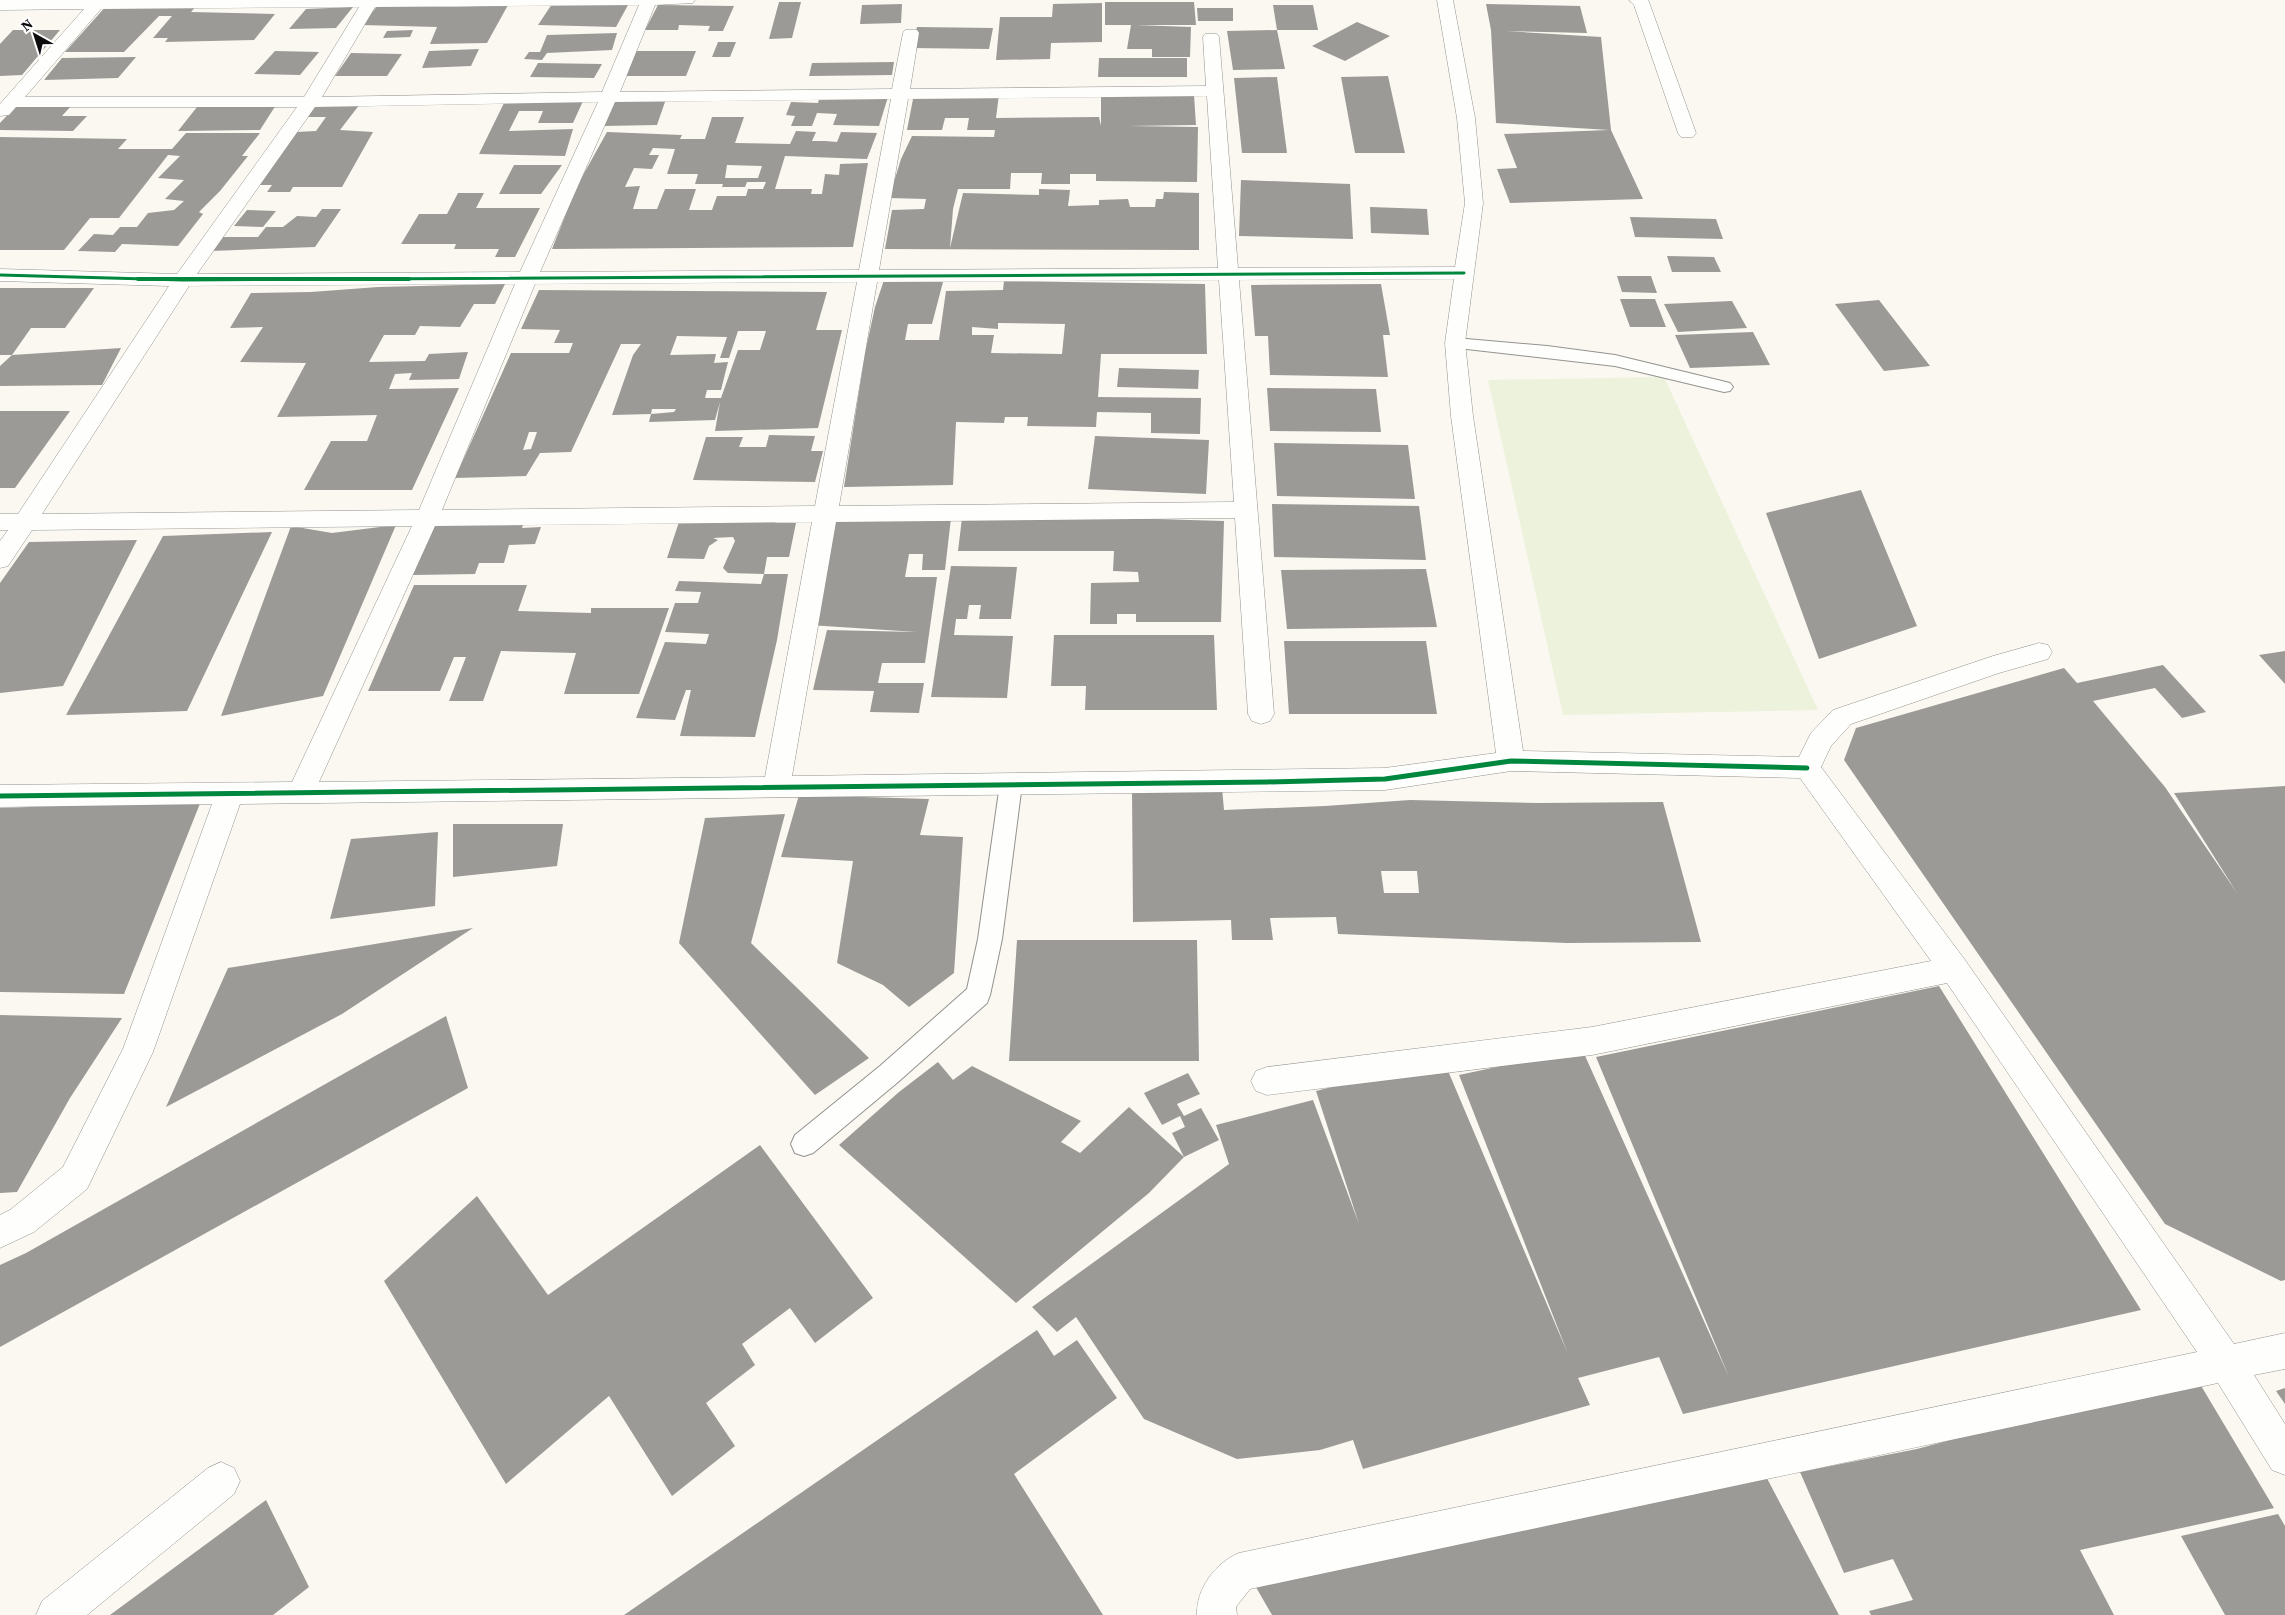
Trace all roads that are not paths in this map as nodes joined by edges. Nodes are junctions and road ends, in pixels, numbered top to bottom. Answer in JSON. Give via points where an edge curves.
{"nodes":[{"id":1,"x":650,"y":0,"type":"edge"},
{"id":2,"x":687,"y":0,"type":"edge"},
{"id":3,"x":1445,"y":0,"type":"edge"},
{"id":4,"x":1638,"y":0,"type":"edge"},
{"id":5,"x":26,"y":2,"type":"edge"},
{"id":6,"x":359,"y":2,"type":"edge"},
{"id":7,"x":97,"y":4,"type":"junction"},
{"id":8,"x":0,"y":5,"type":"edge"},
{"id":9,"x":911,"y":33,"type":"dead end"},
{"id":10,"x":1210,"y":37,"type":"dead end"},
{"id":11,"x":1214,"y":91,"type":"junction"},
{"id":12,"x":901,"y":94,"type":"junction"},
{"id":13,"x":609,"y":97,"type":"junction"},
{"id":14,"x":310,"y":102,"type":"junction"},
{"id":15,"x":6,"y":108,"type":"edge"},
{"id":16,"x":1687,"y":133,"type":"dead end"},
{"id":17,"x":1464,"y":273,"type":"junction"},
{"id":18,"x":1228,"y":274,"type":"junction"},
{"id":19,"x":0,"y":275,"type":"edge"},
{"id":20,"x":869,"y":276,"type":"junction"},
{"id":21,"x":528,"y":278,"type":"junction"},
{"id":22,"x":183,"y":280,"type":"junction"},
{"id":23,"x":1455,"y":343,"type":"junction"},
{"id":24,"x":1724,"y":388,"type":"dead end"},
{"id":25,"x":1246,"y":510,"type":"junction"},
{"id":26,"x":826,"y":514,"type":"junction"},
{"id":27,"x":427,"y":518,"type":"junction"},
{"id":28,"x":0,"y":522,"type":"edge"},
{"id":29,"x":25,"y":522,"type":"junction"},
{"id":30,"x":0,"y":560,"type":"edge"},
{"id":31,"x":2039,"y":652,"type":"dead end"},
{"id":32,"x":1261,"y":714,"type":"dead end"},
{"id":33,"x":1511,"y":761,"type":"junction"},
{"id":34,"x":1807,"y":768,"type":"junction"},
{"id":35,"x":1011,"y":784,"type":"junction"},
{"id":36,"x":777,"y":787,"type":"junction"},
{"id":37,"x":300,"y":793,"type":"junction"},
{"id":38,"x":230,"y":794,"type":"junction"},
{"id":39,"x":0,"y":796,"type":"edge"},
{"id":40,"x":1954,"y":969,"type":"junction"},
{"id":41,"x":1267,"y":1081,"type":"dead end"},
{"id":42,"x":804,"y":1144,"type":"dead end"},
{"id":43,"x":0,"y":1232,"type":"edge"},
{"id":44,"x":2285,"y":1351,"type":"edge"},
{"id":45,"x":2225,"y":1362,"type":"junction"},
{"id":46,"x":2285,"y":1457,"type":"edge"},
{"id":47,"x":221,"y":1481,"type":"dead end"},
{"id":48,"x":56,"y":1615,"type":"edge"},
{"id":49,"x":1217,"y":1615,"type":"edge"}],
"edges":[{"from":1,"to":2,"type":"street"},
{"from":1,"to":6,"type":"street"},
{"from":1,"to":13,"type":"street"},
{"from":3,"to":17,"type":"street","via":[[1466,118],[1474,203]]},
{"from":4,"to":16,"type":"street"},
{"from":5,"to":7,"type":"street"},
{"from":5,"to":8,"type":"street"},
{"from":6,"to":7,"type":"street"},
{"from":6,"to":14,"type":"street"},
{"from":7,"to":15,"type":"street"},
{"from":9,"to":12,"type":"street"},
{"from":10,"to":11,"type":"street"},
{"from":11,"to":12,"type":"street"},
{"from":11,"to":18,"type":"street"},
{"from":12,"to":13,"type":"street"},
{"from":12,"to":20,"type":"street"},
{"from":13,"to":14,"type":"street"},
{"from":13,"to":21,"type":"street"},
{"from":14,"to":15,"type":"street"},
{"from":14,"to":22,"type":"street"},
{"from":17,"to":18,"type":"street"},
{"from":17,"to":23,"type":"street"},
{"from":18,"to":20,"type":"street"},
{"from":18,"to":25,"type":"street"},
{"from":19,"to":22,"type":"street"},
{"from":20,"to":21,"type":"street"},
{"from":20,"to":26,"type":"street"},
{"from":21,"to":22,"type":"street"},
{"from":21,"to":27,"type":"street"},
{"from":22,"to":29,"type":"street"},
{"from":23,"to":24,"type":"lane","via":[[1592,357]]},
{"from":23,"to":33,"type":"street","via":[[1462,416]]},
{"from":25,"to":26,"type":"street"},
{"from":25,"to":32,"type":"street"},
{"from":26,"to":27,"type":"street"},
{"from":26,"to":36,"type":"street"},
{"from":27,"to":29,"type":"street"},
{"from":27,"to":37,"type":"street"},
{"from":28,"to":29,"type":"street"},
{"from":29,"to":30,"type":"street"},
{"from":31,"to":34,"type":"street","via":[[1842,717],[1820,740]]},
{"from":33,"to":34,"type":"street"},
{"from":33,"to":35,"type":"street","via":[[1385,779]]},
{"from":34,"to":40,"type":"street"},
{"from":35,"to":36,"type":"street"},
{"from":35,"to":42,"type":"lane","via":[[990,939],[978,995]]},
{"from":36,"to":37,"type":"street"},
{"from":37,"to":38,"type":"street"},
{"from":38,"to":39,"type":"street"},
{"from":38,"to":43,"type":"street","via":[[136,1052],[75,1178],[22,1221]]},
{"from":40,"to":41,"type":"street","via":[[1592,1041]]},
{"from":40,"to":45,"type":"street"},
{"from":44,"to":45,"type":"street"},
{"from":45,"to":46,"type":"street"},
{"from":45,"to":49,"type":"street","via":[[1239,1572],[1216,1601]]},
{"from":47,"to":48,"type":"street"}]}
